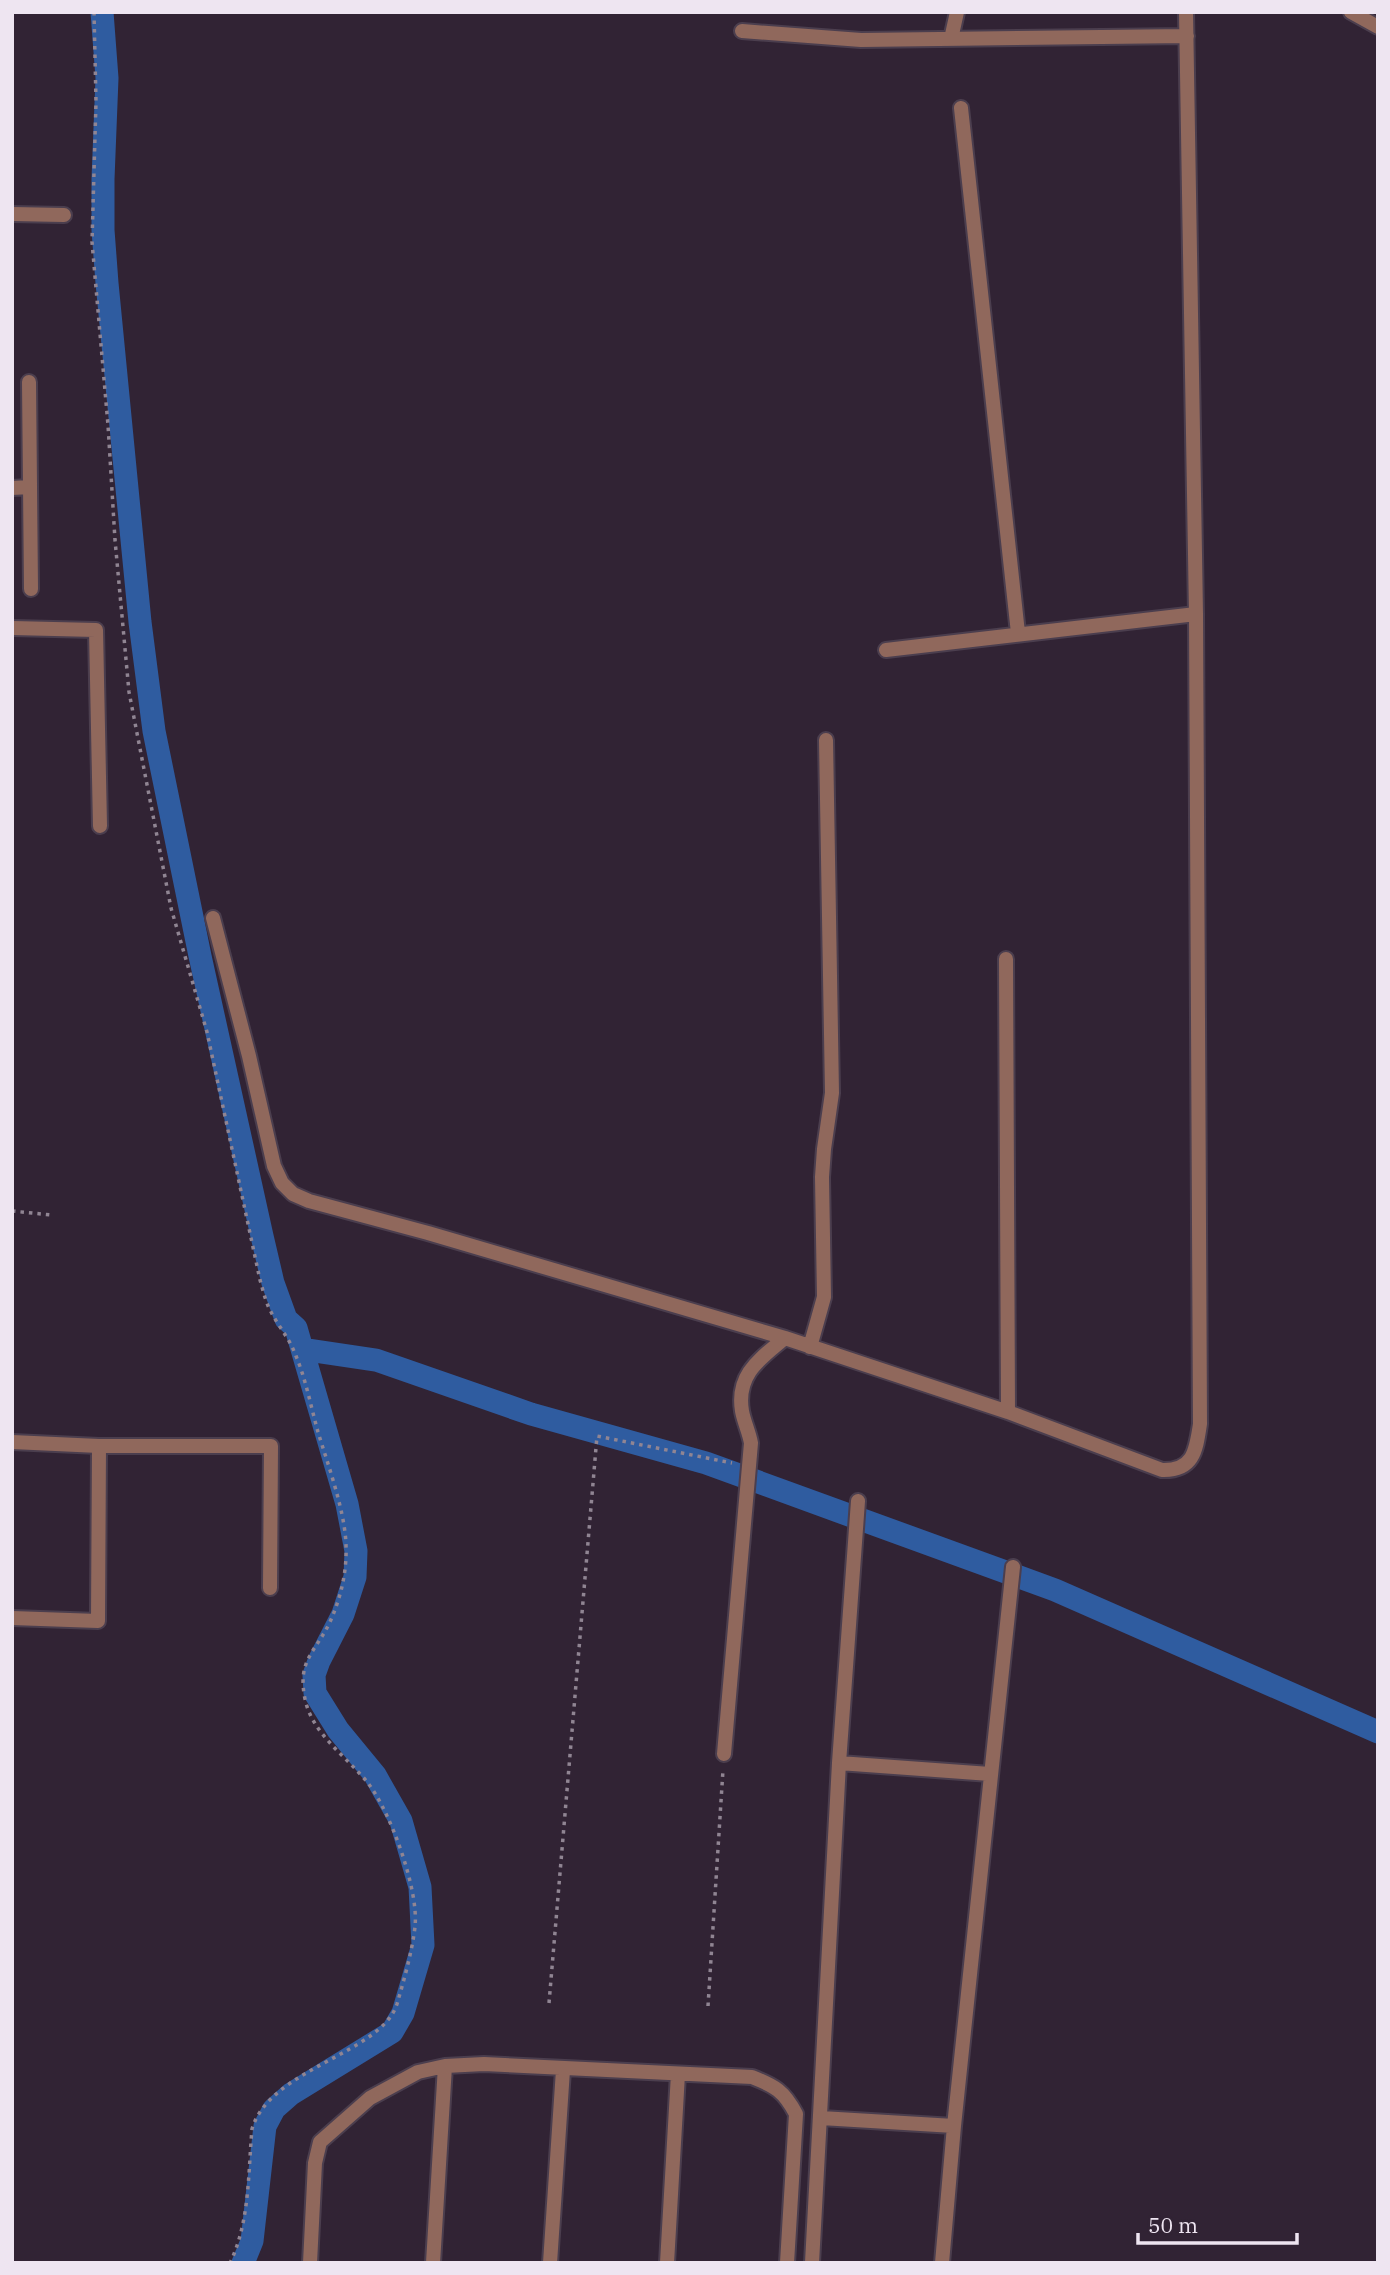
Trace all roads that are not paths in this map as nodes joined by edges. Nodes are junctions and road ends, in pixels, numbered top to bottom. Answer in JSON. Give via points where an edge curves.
{"nodes":[{"id":1,"x":957,"y":12,"type":"edge"},
{"id":2,"x":1186,"y":12,"type":"edge"},
{"id":3,"x":1351,"y":12,"type":"edge"},
{"id":4,"x":1378,"y":27,"type":"edge"},
{"id":5,"x":742,"y":31,"type":"dead end"},
{"id":6,"x":1186,"y":36,"type":"junction"},
{"id":7,"x":951,"y":39,"type":"junction"},
{"id":8,"x":961,"y":108,"type":"dead end"},
{"id":9,"x":12,"y":214,"type":"edge"},
{"id":10,"x":64,"y":215,"type":"dead end"},
{"id":11,"x":29,"y":382,"type":"dead end"},
{"id":12,"x":30,"y":487,"type":"junction"},
{"id":13,"x":12,"y":488,"type":"edge"},
{"id":14,"x":30,"y":589,"type":"dead end"},
{"id":15,"x":1195,"y":614,"type":"junction"},
{"id":16,"x":12,"y":628,"type":"edge"},
{"id":17,"x":1018,"y":633,"type":"junction"},
{"id":18,"x":886,"y":650,"type":"dead end"},
{"id":19,"x":826,"y":740,"type":"dead end"},
{"id":20,"x":100,"y":826,"type":"dead end"},
{"id":21,"x":213,"y":918,"type":"dead end"},
{"id":22,"x":1006,"y":959,"type":"dead end"},
{"id":23,"x":785,"y":1338,"type":"junction"},
{"id":24,"x":810,"y":1346,"type":"junction"},
{"id":25,"x":1008,"y":1412,"type":"junction"},
{"id":26,"x":12,"y":1442,"type":"edge"},
{"id":27,"x":99,"y":1446,"type":"junction"},
{"id":28,"x":858,"y":1501,"type":"dead end"},
{"id":29,"x":1013,"y":1567,"type":"dead end"},
{"id":30,"x":270,"y":1588,"type":"dead end"},
{"id":31,"x":12,"y":1618,"type":"edge"},
{"id":32,"x":724,"y":1754,"type":"road end"},
{"id":33,"x":839,"y":1763,"type":"junction"},
{"id":34,"x":990,"y":1774,"type":"junction"},
{"id":35,"x":445,"y":2066,"type":"junction"},
{"id":36,"x":563,"y":2070,"type":"junction"},
{"id":37,"x":678,"y":2074,"type":"junction"},
{"id":38,"x":821,"y":2118,"type":"junction"},
{"id":39,"x":954,"y":2126,"type":"junction"},
{"id":40,"x":310,"y":2263,"type":"edge"},
{"id":41,"x":433,"y":2263,"type":"edge"},
{"id":42,"x":550,"y":2263,"type":"edge"},
{"id":43,"x":667,"y":2263,"type":"edge"},
{"id":44,"x":787,"y":2263,"type":"edge"},
{"id":45,"x":812,"y":2263,"type":"edge"},
{"id":46,"x":943,"y":2263,"type":"edge"}],
"edges":[{"from":1,"to":7,"type":"street"},
{"from":2,"to":6,"type":"street"},
{"from":3,"to":4,"type":"street"},
{"from":5,"to":7,"type":"street","via":[[861,40]]},
{"from":6,"to":7,"type":"street"},
{"from":6,"to":15,"type":"street"},
{"from":8,"to":17,"type":"street"},
{"from":9,"to":10,"type":"street"},
{"from":11,"to":12,"type":"street"},
{"from":12,"to":13,"type":"street"},
{"from":12,"to":14,"type":"street"},
{"from":15,"to":17,"type":"street"},
{"from":15,"to":25,"type":"street","via":[[1200,1424],[1196,1448],[1182,1468],[1162,1470]]},
{"from":16,"to":20,"type":"street","via":[[96,630]]},
{"from":17,"to":18,"type":"street"},
{"from":19,"to":24,"type":"street","via":[[832,1093],[823,1168],[824,1297]]},
{"from":21,"to":23,"type":"street","via":[[274,1166],[293,1194]]},
{"from":22,"to":25,"type":"street"},
{"from":23,"to":24,"type":"street"},
{"from":23,"to":32,"type":"street","via":[[747,1373],[742,1400],[751,1443]]},
{"from":24,"to":25,"type":"street"},
{"from":26,"to":27,"type":"street"},
{"from":27,"to":30,"type":"street","via":[[271,1446]]},
{"from":27,"to":31,"type":"street","via":[[98,1621]]},
{"from":28,"to":33,"type":"street"},
{"from":29,"to":34,"type":"street"},
{"from":33,"to":34,"type":"street"},
{"from":33,"to":38,"type":"street"},
{"from":34,"to":39,"type":"street"},
{"from":35,"to":36,"type":"street"},
{"from":35,"to":40,"type":"street","via":[[418,2072],[370,2098],[320,2142],[314,2163]]},
{"from":35,"to":41,"type":"street"},
{"from":36,"to":37,"type":"street"},
{"from":36,"to":42,"type":"street"},
{"from":37,"to":43,"type":"street"},
{"from":37,"to":44,"type":"street","via":[[752,2077],[787,2095],[796,2113]]},
{"from":38,"to":39,"type":"street"},
{"from":38,"to":45,"type":"street"},
{"from":39,"to":46,"type":"street"}]}
